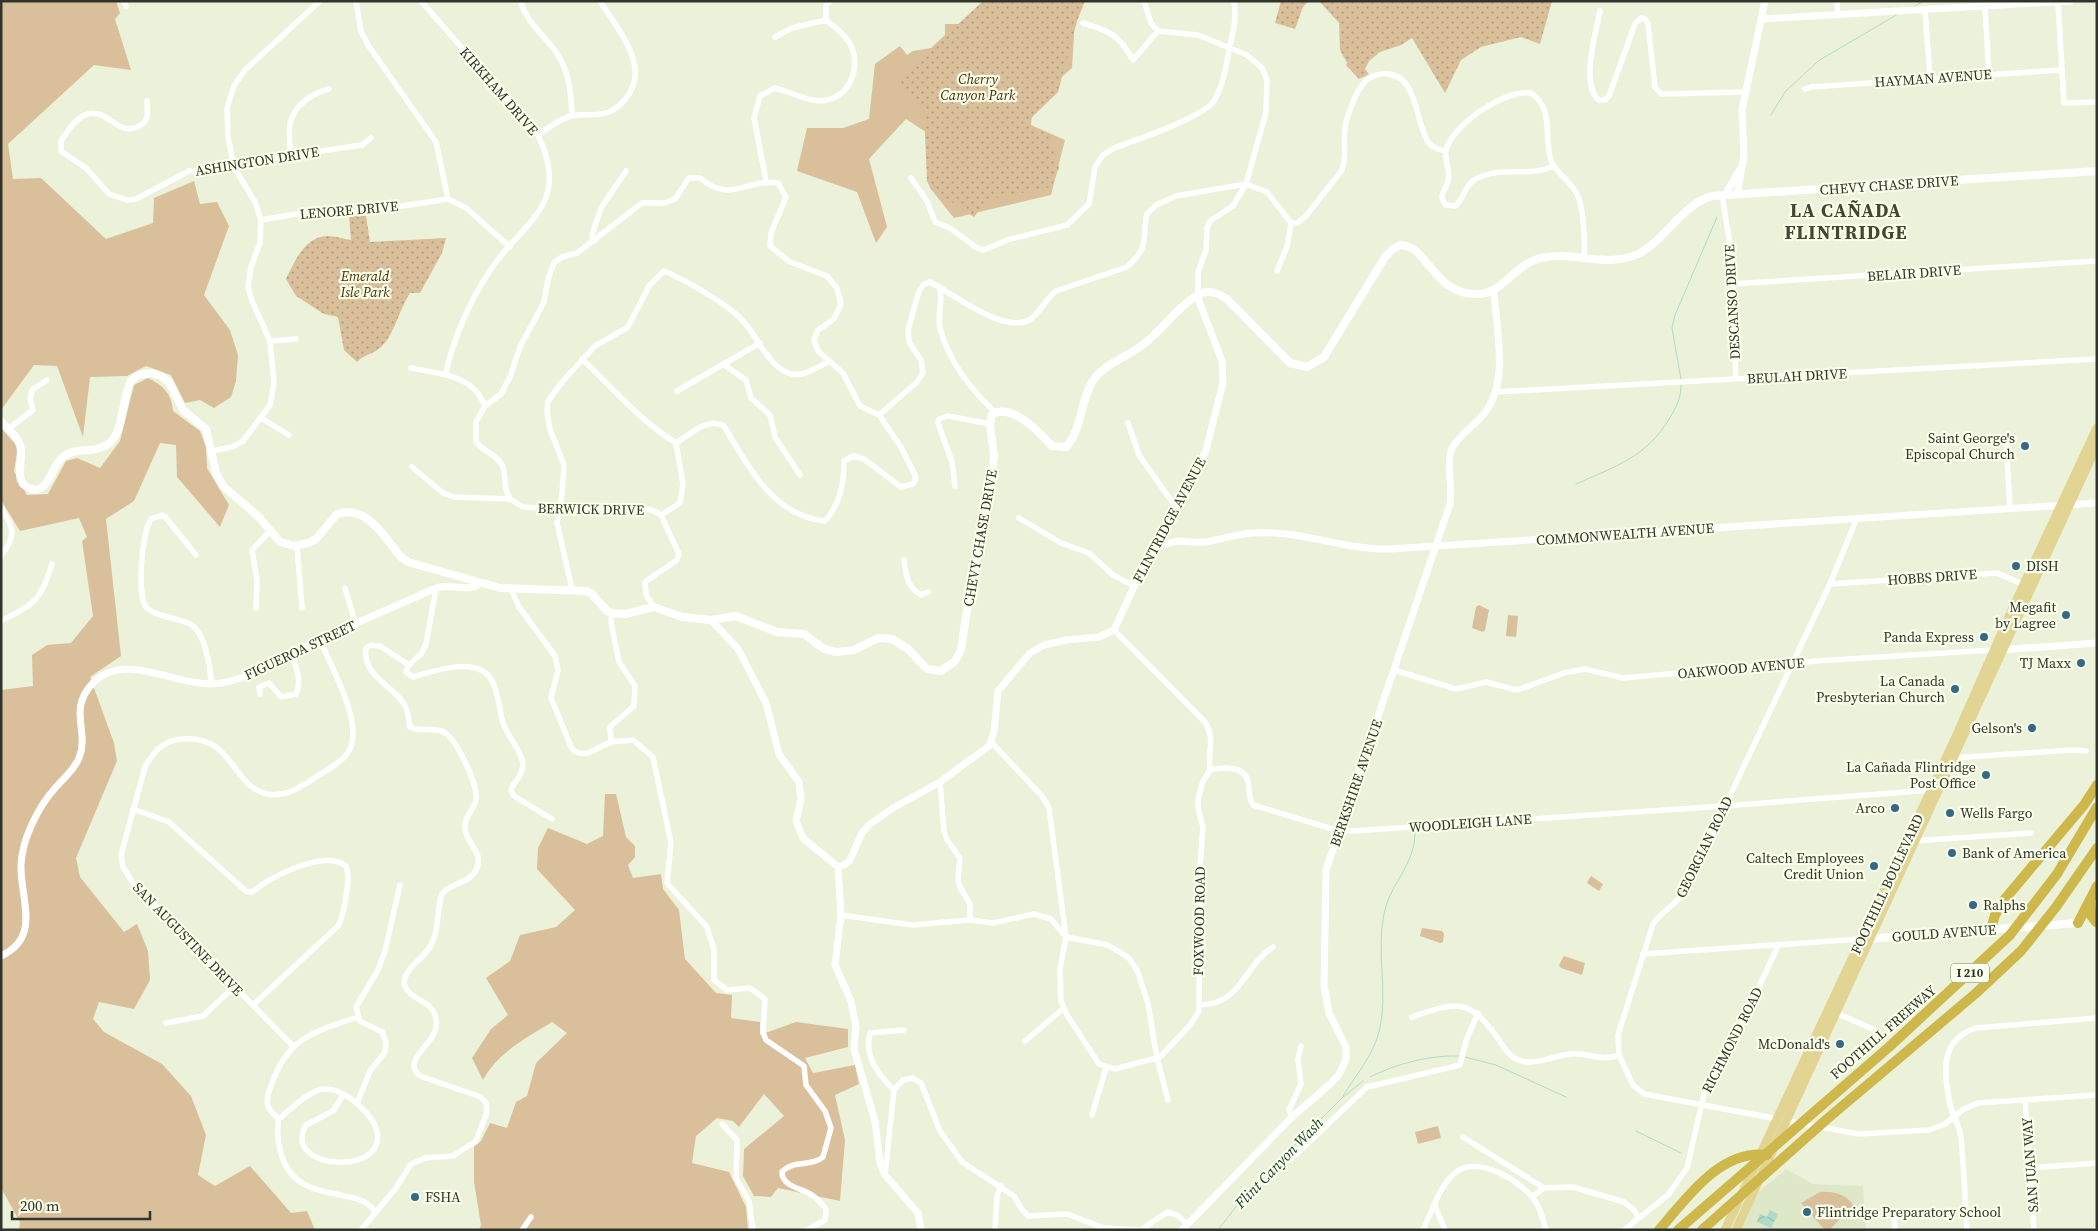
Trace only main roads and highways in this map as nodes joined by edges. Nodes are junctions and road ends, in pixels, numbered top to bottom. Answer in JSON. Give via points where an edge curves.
{"nodes":[{"id":1,"x":2097,"y":171,"type":"edge"},
{"id":2,"x":1,"y":421,"type":"edge"},
{"id":3,"x":2097,"y":428,"type":"edge"},
{"id":4,"x":2097,"y":445,"type":"edge"},
{"id":5,"x":2064,"y":506,"type":"junction"},
{"id":6,"x":2097,"y":785,"type":"edge"},
{"id":7,"x":2097,"y":807,"type":"edge"},
{"id":8,"x":2097,"y":848,"type":"edge"},
{"id":9,"x":2097,"y":886,"type":"edge"},
{"id":10,"x":2090,"y":900,"type":"junction"},
{"id":11,"x":2096,"y":922,"type":"edge"},
{"id":12,"x":2078,"y":923,"type":"joint"},
{"id":13,"x":1994,"y":929,"type":"junction"},
{"id":14,"x":1866,"y":939,"type":"junction"},
{"id":15,"x":1765,"y":1154,"type":"junction"},
{"id":16,"x":1659,"y":1230,"type":"edge"},
{"id":17,"x":1678,"y":1230,"type":"edge"},
{"id":18,"x":1702,"y":1230,"type":"edge"},
{"id":19,"x":1725,"y":1230,"type":"edge"},
{"id":20,"x":1736,"y":1230,"type":"edge"}],
"edges":[{"from":1,"to":2,"type":"main road","name":"CHEVY CHASE DRIVE","via":[[1704,198],[1639,253],[1616,260],[1557,256],[1535,260],[1517,269],[1494,292],[1472,294],[1456,290],[1439,279],[1417,252],[1396,246],[1385,257],[1324,357],[1304,368],[1290,363],[1227,299],[1210,292],[1198,294],[1144,344],[1102,371],[1094,380],[1074,435],[1066,446],[1052,446],[1028,422],[1006,412],[995,412],[990,418],[994,456],[961,650],[947,669],[934,671],[927,669],[908,649],[892,639],[878,638],[854,650],[837,652],[824,649],[804,634],[777,632],[744,617],[711,620],[682,617],[654,607],[625,614],[612,613],[591,592],[511,589],[480,583],[408,562],[368,520],[345,511],[337,514],[316,539],[297,546],[280,542],[259,517],[222,486],[206,429],[183,410],[169,382],[161,376],[138,375],[130,381],[112,441],[105,447],[61,458],[41,488],[31,489],[21,480],[20,444]]},
{"from":3,"to":5,"type":"main road","name":"FOOTHILL BOULEVARD"},
{"from":4,"to":5,"type":"main road","name":"FOOTHILL BOULEVARD"},
{"from":5,"to":14,"type":"main road","name":"FOOTHILL BOULEVARD"},
{"from":6,"to":13,"type":"highway","via":[[2004,900],[1995,915]]},
{"from":7,"to":17,"type":"highway","name":"FOOTHILL FREEWAY","number":"I 210","via":[[2057,874],[2010,935],[1889,1046]]},
{"from":8,"to":18,"type":"highway","number":"I 210","via":[[2020,951],[1975,994]]},
{"from":9,"to":10,"type":"highway"},
{"from":10,"to":11,"type":"highway","via":[[2089,910]]},
{"from":10,"to":12,"type":"highway"},
{"from":12,"to":13,"type":"main road","name":"GOULD AVENUE"},
{"from":13,"to":14,"type":"main road","name":"GOULD AVENUE"},
{"from":14,"to":15,"type":"main road","name":"FOOTHILL BOULEVARD"},
{"from":15,"to":16,"type":"highway","via":[[1746,1156],[1716,1171],[1698,1186]]},
{"from":15,"to":19,"type":"main road","name":"FOOTHILL BOULEVARD"},
{"from":15,"to":20,"type":"main road","name":"FOOTHILL BOULEVARD"}]}
